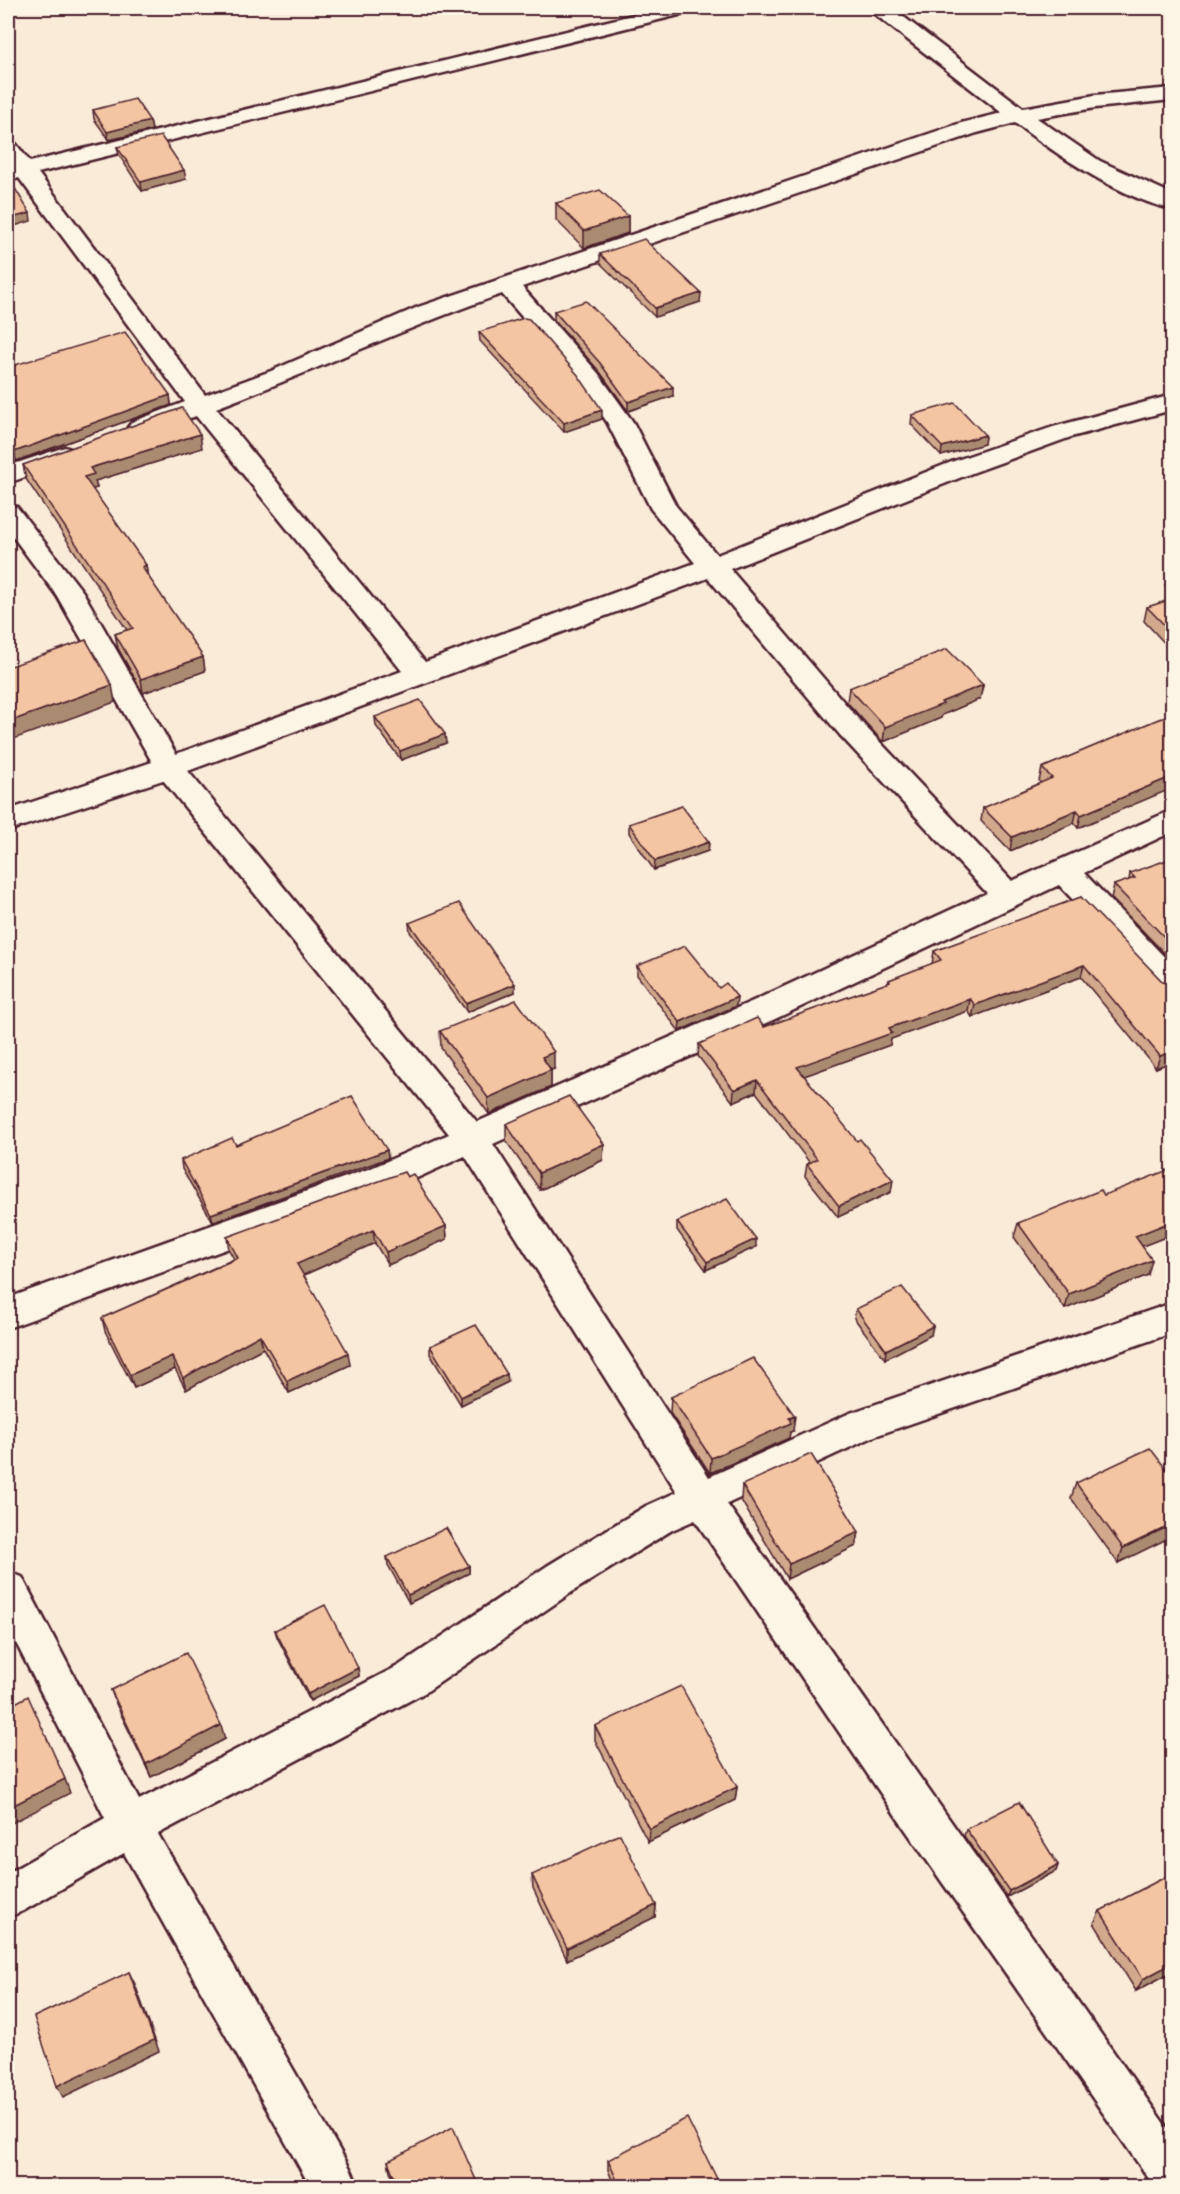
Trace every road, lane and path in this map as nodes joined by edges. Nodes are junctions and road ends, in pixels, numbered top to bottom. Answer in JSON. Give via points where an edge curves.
{"nodes":[{"id":1,"x":684,"y":8,"type":"edge"},
{"id":2,"x":879,"y":8,"type":"edge"},
{"id":3,"x":1173,"y":94,"type":"edge"},
{"id":4,"x":1017,"y":116,"type":"junction"},
{"id":5,"x":8,"y":150,"type":"edge"},
{"id":6,"x":16,"y":172,"type":"edge"},
{"id":7,"x":1173,"y":202,"type":"edge"},
{"id":8,"x":506,"y":284,"type":"junction"},
{"id":9,"x":1173,"y":402,"type":"edge"},
{"id":10,"x":201,"y":406,"type":"junction"},
{"id":11,"x":115,"y":437,"type":"edge"},
{"id":12,"x":83,"y":448,"type":"edge"},
{"id":13,"x":8,"y":475,"type":"edge"},
{"id":14,"x":8,"y":513,"type":"edge"},
{"id":15,"x":713,"y":566,"type":"junction"},
{"id":16,"x":420,"y":674,"type":"junction"},
{"id":17,"x":169,"y":767,"type":"junction"},
{"id":18,"x":1173,"y":820,"type":"edge"},
{"id":19,"x":8,"y":821,"type":"edge"},
{"id":20,"x":1063,"y":870,"type":"junction"},
{"id":21,"x":1008,"y":896,"type":"junction"},
{"id":22,"x":1173,"y":985,"type":"edge"},
{"id":23,"x":472,"y":1138,"type":"junction"},
{"id":24,"x":8,"y":1312,"type":"edge"},
{"id":25,"x":1173,"y":1318,"type":"edge"},
{"id":26,"x":702,"y":1499,"type":"junction"},
{"id":27,"x":8,"y":1589,"type":"edge"},
{"id":28,"x":130,"y":1826,"type":"junction"},
{"id":29,"x":8,"y":1896,"type":"edge"},
{"id":30,"x":1173,"y":2173,"type":"edge"},
{"id":31,"x":335,"y":2187,"type":"edge"}],
"edges":[{"from":1,"to":6,"type":"street"},
{"from":2,"to":4,"type":"street"},
{"from":3,"to":4,"type":"street","via":[[1100,100]]},
{"from":4,"to":7,"type":"street","via":[[1082,159]]},
{"from":4,"to":8,"type":"street","via":[[969,128]]},
{"from":5,"to":6,"type":"street"},
{"from":6,"to":10,"type":"street"},
{"from":8,"to":10,"type":"street","via":[[426,312]]},
{"from":8,"to":15,"type":"street","via":[[589,378],[620,422],[664,509]]},
{"from":9,"to":15,"type":"street","via":[[1062,432],[963,467]]},
{"from":10,"to":11,"type":"street"},
{"from":10,"to":16,"type":"street"},
{"from":12,"to":13,"type":"street"},
{"from":14,"to":17,"type":"street","via":[[69,592]]},
{"from":15,"to":16,"type":"street"},
{"from":15,"to":21,"type":"street","via":[[850,728]]},
{"from":16,"to":17,"type":"street"},
{"from":17,"to":19,"type":"street"},
{"from":17,"to":23,"type":"street"},
{"from":18,"to":20,"type":"street"},
{"from":20,"to":21,"type":"street"},
{"from":20,"to":22,"type":"street"},
{"from":21,"to":23,"type":"street","via":[[764,1010]]},
{"from":23,"to":24,"type":"street","via":[[383,1178]]},
{"from":23,"to":26,"type":"street"},
{"from":25,"to":26,"type":"street","via":[[863,1424]]},
{"from":26,"to":28,"type":"street","via":[[659,1518],[561,1578],[412,1679]]},
{"from":26,"to":30,"type":"street"},
{"from":27,"to":28,"type":"street"},
{"from":28,"to":29,"type":"street"},
{"from":28,"to":31,"type":"street"}]}
